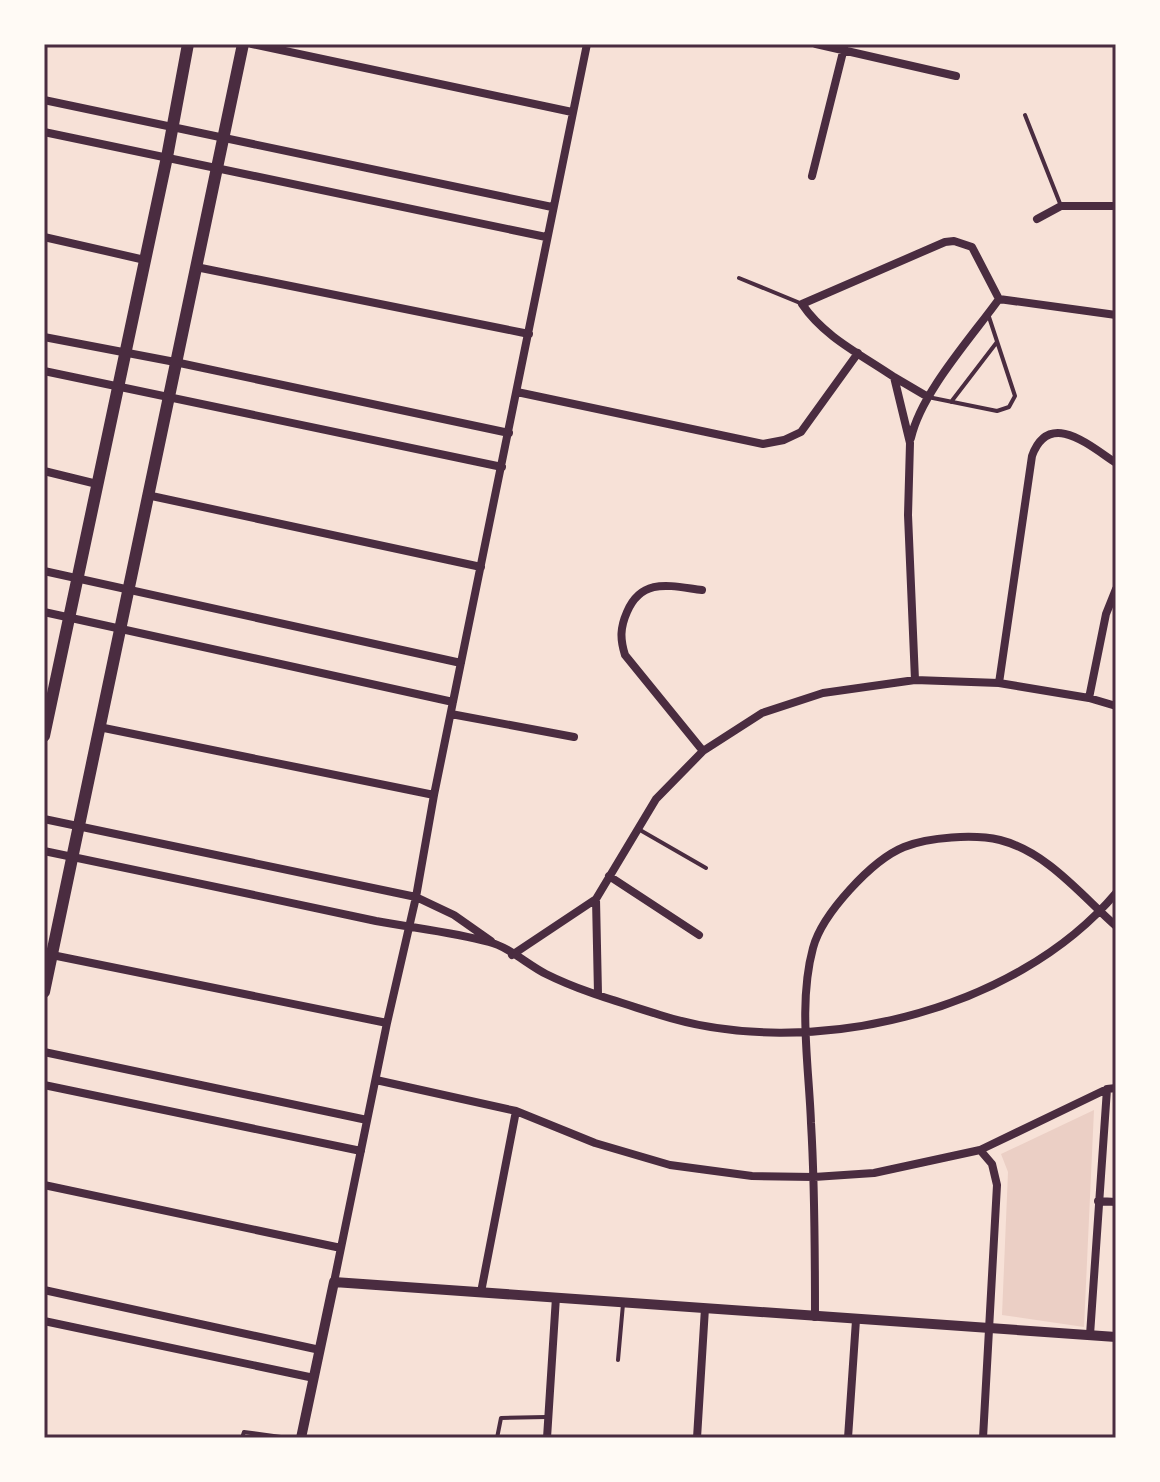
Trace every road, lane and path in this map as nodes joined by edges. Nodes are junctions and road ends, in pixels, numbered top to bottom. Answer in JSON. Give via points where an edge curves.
{"nodes":[{"id":1,"x":188,"y":44,"type":"edge"},
{"id":2,"x":243,"y":44,"type":"edge"},
{"id":3,"x":252,"y":44,"type":"edge"},
{"id":4,"x":587,"y":44,"type":"edge"},
{"id":5,"x":816,"y":44,"type":"edge"},
{"id":6,"x":844,"y":47,"type":"edge"},
{"id":7,"x":956,"y":76,"type":"dead end"},
{"id":8,"x":44,"y":100,"type":"edge"},
{"id":9,"x":572,"y":112,"type":"junction"},
{"id":10,"x":1025,"y":115,"type":"dead end"},
{"id":11,"x":172,"y":128,"type":"junction"},
{"id":12,"x":44,"y":132,"type":"edge"},
{"id":13,"x":222,"y":139,"type":"junction"},
{"id":14,"x":167,"y":157,"type":"junction"},
{"id":15,"x":217,"y":168,"type":"junction"},
{"id":16,"x":812,"y":176,"type":"dead end"},
{"id":17,"x":1061,"y":206,"type":"junction"},
{"id":18,"x":1116,"y":206,"type":"edge"},
{"id":19,"x":552,"y":207,"type":"junction"},
{"id":20,"x":1037,"y":219,"type":"dead end"},
{"id":21,"x":44,"y":237,"type":"edge"},
{"id":22,"x":546,"y":237,"type":"junction"},
{"id":23,"x":145,"y":260,"type":"junction"},
{"id":24,"x":196,"y":267,"type":"junction"},
{"id":25,"x":739,"y":278,"type":"dead end"},
{"id":26,"x":999,"y":299,"type":"junction"},
{"id":27,"x":802,"y":304,"type":"junction"},
{"id":28,"x":988,"y":315,"type":"junction"},
{"id":29,"x":1116,"y":315,"type":"edge"},
{"id":30,"x":529,"y":334,"type":"junction"},
{"id":31,"x":44,"y":337,"type":"edge"},
{"id":32,"x":997,"y":342,"type":"junction"},
{"id":33,"x":126,"y":353,"type":"junction"},
{"id":34,"x":858,"y":353,"type":"junction"},
{"id":35,"x":175,"y":362,"type":"junction"},
{"id":36,"x":44,"y":371,"type":"edge"},
{"id":37,"x":894,"y":377,"type":"junction"},
{"id":38,"x":119,"y":388,"type":"junction"},
{"id":39,"x":517,"y":392,"type":"junction"},
{"id":40,"x":928,"y":397,"type":"junction"},
{"id":41,"x":168,"y":398,"type":"junction"},
{"id":42,"x":951,"y":402,"type":"junction"},
{"id":43,"x":509,"y":433,"type":"junction"},
{"id":44,"x":910,"y":443,"type":"junction"},
{"id":45,"x":1116,"y":463,"type":"edge"},
{"id":46,"x":502,"y":467,"type":"junction"},
{"id":47,"x":44,"y":471,"type":"edge"},
{"id":48,"x":97,"y":484,"type":"junction"},
{"id":49,"x":147,"y":495,"type":"junction"},
{"id":50,"x":481,"y":567,"type":"junction"},
{"id":51,"x":44,"y":571,"type":"edge"},
{"id":52,"x":77,"y":578,"type":"junction"},
{"id":53,"x":127,"y":588,"type":"junction"},
{"id":54,"x":1116,"y":589,"type":"edge"},
{"id":55,"x":702,"y":590,"type":"dead end"},
{"id":56,"x":44,"y":612,"type":"edge"},
{"id":57,"x":69,"y":617,"type":"junction"},
{"id":58,"x":119,"y":629,"type":"junction"},
{"id":59,"x":461,"y":663,"type":"junction"},
{"id":60,"x":915,"y":680,"type":"junction"},
{"id":61,"x":999,"y":683,"type":"junction"},
{"id":62,"x":1089,"y":698,"type":"junction"},
{"id":63,"x":453,"y":702,"type":"junction"},
{"id":64,"x":1116,"y":706,"type":"edge"},
{"id":65,"x":451,"y":714,"type":"junction"},
{"id":66,"x":45,"y":722,"type":"edge"},
{"id":67,"x":99,"y":727,"type":"junction"},
{"id":68,"x":44,"y":736,"type":"edge"},
{"id":69,"x":574,"y":737,"type":"dead end"},
{"id":70,"x":703,"y":751,"type":"junction"},
{"id":71,"x":434,"y":795,"type":"junction"},
{"id":72,"x":44,"y":819,"type":"edge"},
{"id":73,"x":78,"y":827,"type":"junction"},
{"id":74,"x":638,"y":829,"type":"junction"},
{"id":75,"x":44,"y":851,"type":"edge"},
{"id":76,"x":72,"y":857,"type":"junction"},
{"id":77,"x":706,"y":868,"type":"dead end"},
{"id":78,"x":609,"y":876,"type":"junction"},
{"id":79,"x":1116,"y":893,"type":"edge"},
{"id":80,"x":416,"y":897,"type":"junction"},
{"id":81,"x":596,"y":899,"type":"junction"},
{"id":82,"x":1100,"y":912,"type":"junction"},
{"id":83,"x":1116,"y":926,"type":"edge"},
{"id":84,"x":410,"y":928,"type":"junction"},
{"id":85,"x":699,"y":935,"type":"dead end"},
{"id":86,"x":492,"y":942,"type":"junction"},
{"id":87,"x":52,"y":955,"type":"junction"},
{"id":88,"x":512,"y":955,"type":"junction"},
{"id":89,"x":44,"y":992,"type":"edge"},
{"id":90,"x":598,"y":994,"type":"junction"},
{"id":91,"x":387,"y":1023,"type":"junction"},
{"id":92,"x":807,"y":1034,"type":"junction"},
{"id":93,"x":44,"y":1052,"type":"edge"},
{"id":94,"x":376,"y":1080,"type":"junction"},
{"id":95,"x":44,"y":1085,"type":"edge"},
{"id":96,"x":1112,"y":1088,"type":"edge"},
{"id":97,"x":516,"y":1111,"type":"junction"},
{"id":98,"x":367,"y":1120,"type":"junction"},
{"id":99,"x":980,"y":1150,"type":"junction"},
{"id":100,"x":361,"y":1151,"type":"junction"},
{"id":101,"x":814,"y":1177,"type":"junction"},
{"id":102,"x":44,"y":1185,"type":"edge"},
{"id":103,"x":1098,"y":1201,"type":"junction"},
{"id":104,"x":1116,"y":1202,"type":"edge"},
{"id":105,"x":341,"y":1248,"type":"junction"},
{"id":106,"x":334,"y":1282,"type":"junction"},
{"id":107,"x":44,"y":1290,"type":"edge"},
{"id":108,"x":481,"y":1292,"type":"junction"},
{"id":109,"x":556,"y":1297,"type":"junction"},
{"id":110,"x":623,"y":1302,"type":"junction"},
{"id":111,"x":705,"y":1308,"type":"junction"},
{"id":112,"x":815,"y":1317,"type":"junction"},
{"id":113,"x":856,"y":1320,"type":"junction"},
{"id":114,"x":44,"y":1321,"type":"edge"},
{"id":115,"x":989,"y":1329,"type":"junction"},
{"id":116,"x":1090,"y":1335,"type":"junction"},
{"id":117,"x":1116,"y":1337,"type":"edge"},
{"id":118,"x":320,"y":1350,"type":"junction"},
{"id":119,"x":618,"y":1360,"type":"dead end"},
{"id":120,"x":314,"y":1378,"type":"junction"},
{"id":121,"x":548,"y":1417,"type":"junction"},
{"id":122,"x":242,"y":1438,"type":"edge"},
{"id":123,"x":288,"y":1438,"type":"edge"},
{"id":124,"x":301,"y":1438,"type":"edge"},
{"id":125,"x":497,"y":1438,"type":"edge"},
{"id":126,"x":547,"y":1438,"type":"edge"},
{"id":127,"x":697,"y":1438,"type":"edge"},
{"id":128,"x":848,"y":1438,"type":"edge"},
{"id":129,"x":983,"y":1438,"type":"edge"}],
"edges":[{"from":1,"to":11,"type":"main road"},
{"from":2,"to":13,"type":"main road"},
{"from":3,"to":9,"type":"street"},
{"from":4,"to":9,"type":"street"},
{"from":5,"to":6,"type":"street"},
{"from":6,"to":7,"type":"street"},
{"from":6,"to":16,"type":"street"},
{"from":8,"to":11,"type":"street"},
{"from":9,"to":19,"type":"street"},
{"from":10,"to":17,"type":"lane"},
{"from":11,"to":13,"type":"street"},
{"from":11,"to":14,"type":"main road"},
{"from":12,"to":14,"type":"street"},
{"from":13,"to":15,"type":"main road"},
{"from":13,"to":19,"type":"street"},
{"from":14,"to":15,"type":"street"},
{"from":14,"to":23,"type":"main road"},
{"from":15,"to":22,"type":"street"},
{"from":15,"to":24,"type":"main road"},
{"from":17,"to":18,"type":"street"},
{"from":17,"to":20,"type":"street"},
{"from":19,"to":22,"type":"street"},
{"from":21,"to":23,"type":"street"},
{"from":22,"to":30,"type":"street"},
{"from":23,"to":33,"type":"main road"},
{"from":24,"to":30,"type":"street"},
{"from":24,"to":35,"type":"main road"},
{"from":25,"to":27,"type":"lane"},
{"from":26,"to":27,"type":"street","via":[[972,247],[945,242]]},
{"from":26,"to":28,"type":"street"},
{"from":26,"to":29,"type":"street"},
{"from":27,"to":34,"type":"street","via":[[811,318]]},
{"from":28,"to":32,"type":"lane"},
{"from":28,"to":40,"type":"street"},
{"from":30,"to":39,"type":"street"},
{"from":31,"to":33,"type":"street"},
{"from":32,"to":42,"type":"lane"},
{"from":32,"to":42,"type":"lane","via":[[1015,396],[1009,407],[997,411]]},
{"from":33,"to":35,"type":"street"},
{"from":33,"to":38,"type":"main road"},
{"from":34,"to":37,"type":"street"},
{"from":34,"to":39,"type":"street","via":[[801,432],[763,444]]},
{"from":35,"to":41,"type":"main road"},
{"from":35,"to":43,"type":"street"},
{"from":36,"to":38,"type":"street"},
{"from":37,"to":40,"type":"street"},
{"from":37,"to":44,"type":"street"},
{"from":38,"to":41,"type":"street"},
{"from":38,"to":48,"type":"main road"},
{"from":39,"to":43,"type":"street"},
{"from":40,"to":42,"type":"lane"},
{"from":40,"to":44,"type":"street"},
{"from":41,"to":46,"type":"street"},
{"from":41,"to":49,"type":"main road"},
{"from":43,"to":46,"type":"street"},
{"from":44,"to":60,"type":"street"},
{"from":45,"to":61,"type":"street","via":[[1075,436],[1059,433],[1036,445]]},
{"from":46,"to":50,"type":"street"},
{"from":47,"to":48,"type":"street"},
{"from":48,"to":52,"type":"main road"},
{"from":49,"to":50,"type":"street"},
{"from":49,"to":53,"type":"main road"},
{"from":50,"to":59,"type":"street"},
{"from":51,"to":52,"type":"street"},
{"from":52,"to":53,"type":"street"},
{"from":52,"to":57,"type":"main road"},
{"from":53,"to":58,"type":"main road"},
{"from":53,"to":59,"type":"street"},
{"from":54,"to":62,"type":"street"},
{"from":55,"to":70,"type":"street","via":[[667,585],[642,589],[621,625],[620,640],[625,655]]},
{"from":56,"to":57,"type":"street"},
{"from":57,"to":58,"type":"street"},
{"from":57,"to":66,"type":"main road"},
{"from":58,"to":63,"type":"street"},
{"from":58,"to":67,"type":"main road"},
{"from":59,"to":63,"type":"street"},
{"from":60,"to":61,"type":"street"},
{"from":60,"to":70,"type":"street","via":[[823,693],[762,713]]},
{"from":61,"to":62,"type":"street"},
{"from":62,"to":64,"type":"street"},
{"from":63,"to":65,"type":"street"},
{"from":65,"to":69,"type":"street"},
{"from":65,"to":71,"type":"street"},
{"from":66,"to":68,"type":"main road"},
{"from":67,"to":71,"type":"street"},
{"from":67,"to":73,"type":"main road"},
{"from":70,"to":74,"type":"street","via":[[656,799]]},
{"from":71,"to":80,"type":"street"},
{"from":72,"to":73,"type":"street"},
{"from":73,"to":76,"type":"main road"},
{"from":73,"to":80,"type":"street"},
{"from":74,"to":77,"type":"lane"},
{"from":74,"to":78,"type":"street"},
{"from":75,"to":76,"type":"street"},
{"from":76,"to":84,"type":"street"},
{"from":76,"to":87,"type":"main road"},
{"from":78,"to":81,"type":"street"},
{"from":78,"to":85,"type":"street"},
{"from":79,"to":82,"type":"street"},
{"from":80,"to":84,"type":"street"},
{"from":80,"to":86,"type":"street"},
{"from":81,"to":88,"type":"street"},
{"from":81,"to":90,"type":"street"},
{"from":82,"to":83,"type":"street"},
{"from":82,"to":92,"type":"street","via":[[1038,961],[984,989],[913,1016]]},
{"from":82,"to":92,"type":"street","via":[[1049,863],[1001,840],[957,837],[904,847],[864,874],[834,908],[813,946]]},
{"from":84,"to":86,"type":"street"},
{"from":84,"to":91,"type":"street"},
{"from":86,"to":88,"type":"street"},
{"from":87,"to":89,"type":"main road"},
{"from":87,"to":91,"type":"street"},
{"from":88,"to":90,"type":"street"},
{"from":90,"to":92,"type":"street","via":[[740,1032]]},
{"from":91,"to":94,"type":"street"},
{"from":92,"to":101,"type":"street"},
{"from":93,"to":98,"type":"street"},
{"from":94,"to":97,"type":"street"},
{"from":94,"to":98,"type":"street"},
{"from":95,"to":100,"type":"street"},
{"from":96,"to":99,"type":"street"},
{"from":96,"to":103,"type":"street"},
{"from":97,"to":101,"type":"street","via":[[595,1143],[670,1165],[752,1176]]},
{"from":97,"to":108,"type":"street"},
{"from":98,"to":100,"type":"street"},
{"from":99,"to":101,"type":"street","via":[[874,1173]]},
{"from":99,"to":115,"type":"street","via":[[992,1164],[997,1185]]},
{"from":100,"to":105,"type":"street"},
{"from":101,"to":112,"type":"street"},
{"from":102,"to":105,"type":"street"},
{"from":103,"to":104,"type":"street"},
{"from":103,"to":116,"type":"street"},
{"from":105,"to":106,"type":"street"},
{"from":106,"to":108,"type":"street"},
{"from":106,"to":118,"type":"street"},
{"from":107,"to":118,"type":"street"},
{"from":108,"to":109,"type":"street"},
{"from":109,"to":110,"type":"street"},
{"from":109,"to":121,"type":"street"},
{"from":110,"to":111,"type":"street"},
{"from":110,"to":119,"type":"lane"},
{"from":111,"to":112,"type":"street"},
{"from":111,"to":127,"type":"street"},
{"from":112,"to":113,"type":"street"},
{"from":113,"to":115,"type":"street"},
{"from":113,"to":128,"type":"street"},
{"from":114,"to":120,"type":"street"},
{"from":115,"to":116,"type":"street"},
{"from":115,"to":129,"type":"street"},
{"from":116,"to":117,"type":"street"},
{"from":118,"to":120,"type":"street"},
{"from":120,"to":124,"type":"street"},
{"from":121,"to":125,"type":"lane","via":[[501,1418]]},
{"from":121,"to":126,"type":"street"},
{"from":122,"to":123,"type":"lane","via":[[244,1432]]}]}
